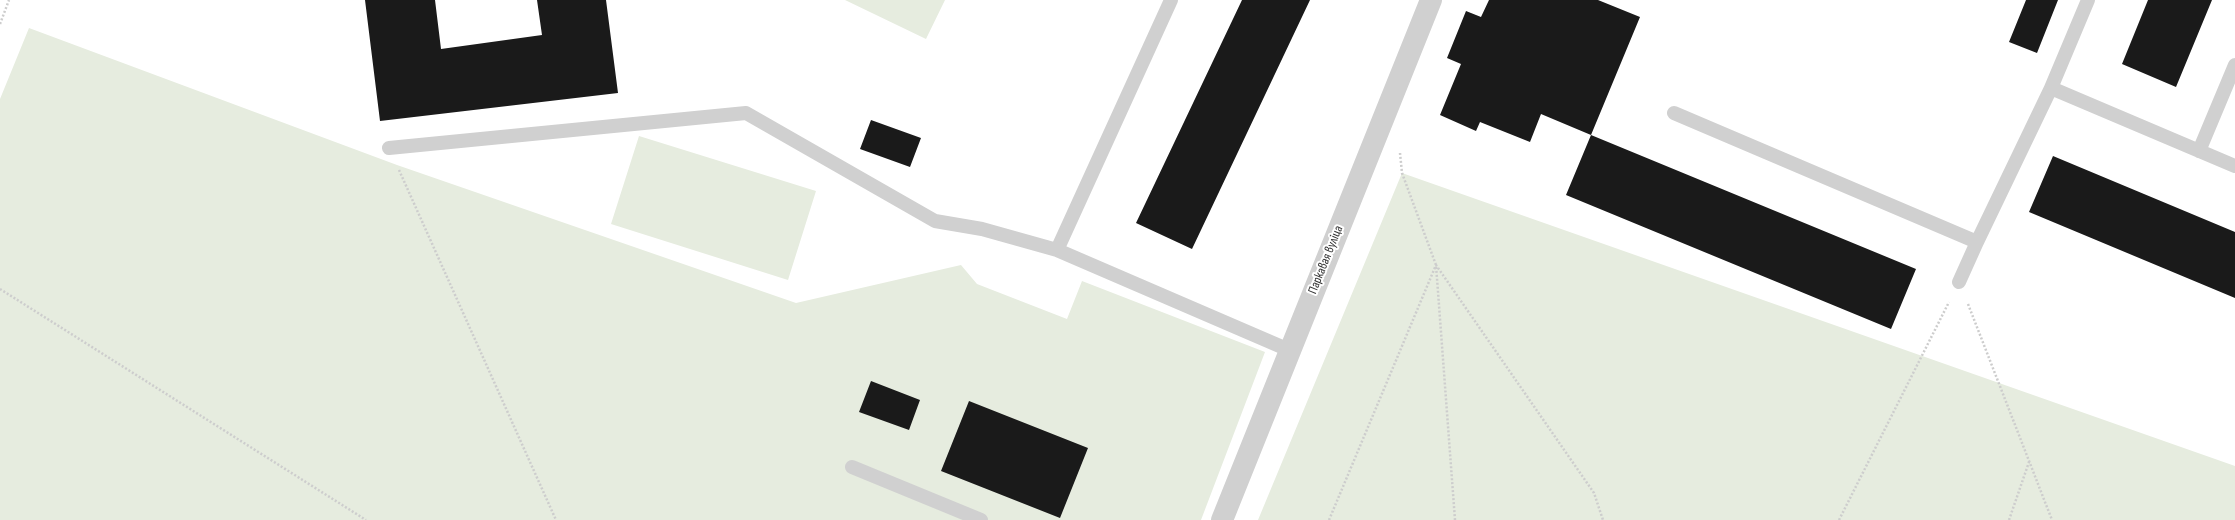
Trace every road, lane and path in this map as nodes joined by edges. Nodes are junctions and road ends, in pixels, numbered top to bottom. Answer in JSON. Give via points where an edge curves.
{"nodes":[{"id":1,"x":9,"y":0,"type":"edge"},
{"id":2,"x":1171,"y":0,"type":"edge"},
{"id":3,"x":1431,"y":0,"type":"edge"},
{"id":4,"x":2088,"y":0,"type":"edge"},
{"id":5,"x":0,"y":24,"type":"edge"},
{"id":6,"x":2235,"y":65,"type":"edge"},
{"id":7,"x":2052,"y":88,"type":"junction"},
{"id":8,"x":1674,"y":113,"type":"dead end"},
{"id":9,"x":389,"y":148,"type":"joint"},
{"id":10,"x":2199,"y":151,"type":"junction"},
{"id":11,"x":1400,"y":152,"type":"dead end"},
{"id":12,"x":2235,"y":166,"type":"edge"},
{"id":13,"x":1977,"y":242,"type":"junction"},
{"id":14,"x":1057,"y":250,"type":"junction"},
{"id":15,"x":1436,"y":265,"type":"junction"},
{"id":16,"x":1959,"y":282,"type":"junction"},
{"id":17,"x":0,"y":289,"type":"edge"},
{"id":18,"x":1289,"y":350,"type":"junction"},
{"id":19,"x":2029,"y":461,"type":"junction"},
{"id":20,"x":852,"y":466,"type":"dead end"},
{"id":21,"x":366,"y":520,"type":"edge"},
{"id":22,"x":556,"y":520,"type":"edge"},
{"id":23,"x":981,"y":520,"type":"edge"},
{"id":24,"x":1222,"y":520,"type":"edge"},
{"id":25,"x":1329,"y":520,"type":"edge"},
{"id":26,"x":1455,"y":520,"type":"edge"},
{"id":27,"x":1603,"y":520,"type":"edge"},
{"id":28,"x":1839,"y":520,"type":"edge"},
{"id":29,"x":2010,"y":520,"type":"edge"},
{"id":30,"x":2052,"y":520,"type":"edge"}],
"edges":[{"from":1,"to":5,"type":"path"},
{"from":2,"to":14,"type":"lane"},
{"from":3,"to":18,"type":"street","name":"Паркавая вуліца"},
{"from":4,"to":7,"type":"lane"},
{"from":6,"to":10,"type":"lane"},
{"from":7,"to":10,"type":"lane"},
{"from":7,"to":13,"type":"lane"},
{"from":8,"to":13,"type":"lane"},
{"from":9,"to":14,"type":"lane","via":[[746,113],[934,221],[982,229]]},
{"from":9,"to":22,"type":"path"},
{"from":10,"to":12,"type":"lane"},
{"from":11,"to":15,"type":"path","via":[[1402,173]]},
{"from":13,"to":16,"type":"lane"},
{"from":14,"to":18,"type":"lane"},
{"from":15,"to":25,"type":"path"},
{"from":15,"to":26,"type":"path"},
{"from":15,"to":27,"type":"path","via":[[1594,494]]},
{"from":16,"to":19,"type":"path"},
{"from":16,"to":28,"type":"path"},
{"from":17,"to":21,"type":"path"},
{"from":18,"to":24,"type":"street","name":"Паркавая вуліца"},
{"from":19,"to":29,"type":"path"},
{"from":19,"to":30,"type":"path"},
{"from":20,"to":23,"type":"lane"}]}
